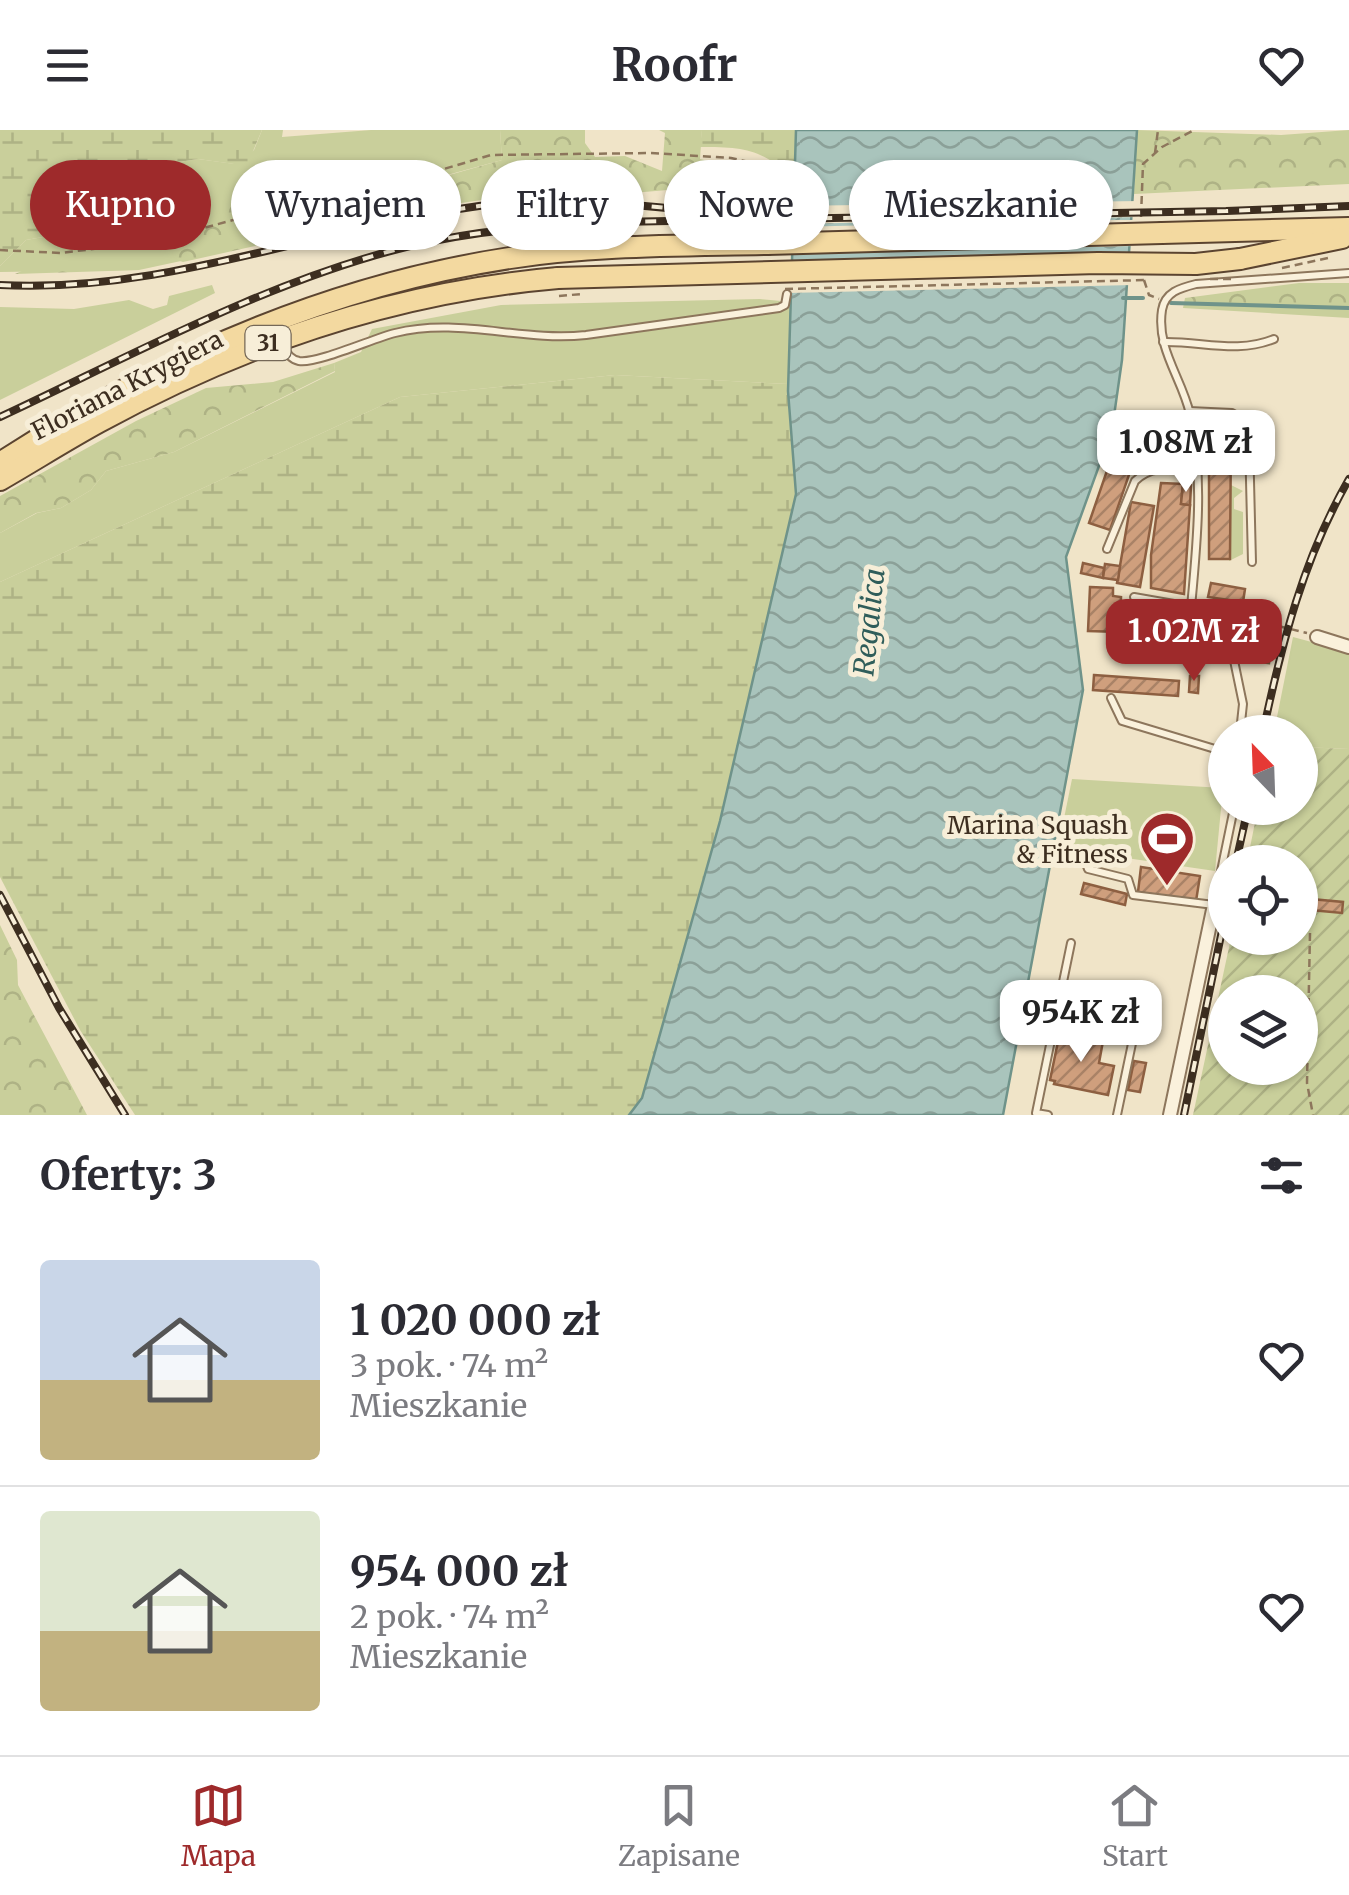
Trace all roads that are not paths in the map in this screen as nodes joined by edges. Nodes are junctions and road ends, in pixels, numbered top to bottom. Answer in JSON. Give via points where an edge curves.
{"nodes":[{"id":1,"x":1349,"y":228,"type":"edge"},
{"id":2,"x":1344,"y":246,"type":"edge"},
{"id":3,"x":1349,"y":274,"type":"edge"},
{"id":4,"x":787,"y":291,"type":"road end"},
{"id":5,"x":280,"y":339,"type":"junction"},
{"id":6,"x":1274,"y":339,"type":"dead end"},
{"id":7,"x":1163,"y":342,"type":"junction"},
{"id":8,"x":1190,"y":411,"type":"junction"},
{"id":9,"x":0,"y":463,"type":"edge"},
{"id":10,"x":1196,"y":470,"type":"junction"},
{"id":11,"x":0,"y":480,"type":"edge"},
{"id":12,"x":1107,"y":549,"type":"dead end"},
{"id":13,"x":1252,"y":562,"type":"dead end"},
{"id":14,"x":1134,"y":597,"type":"dead end"},
{"id":15,"x":1192,"y":606,"type":"junction"},
{"id":16,"x":1124,"y":608,"type":"dead end"},
{"id":17,"x":1207,"y":610,"type":"dead end"},
{"id":18,"x":1317,"y":637,"type":"road end"},
{"id":19,"x":1349,"y":647,"type":"edge"},
{"id":20,"x":1111,"y":698,"type":"dead end"},
{"id":21,"x":1242,"y":715,"type":"edge"},
{"id":22,"x":1208,"y":747,"type":"edge"},
{"id":23,"x":1084,"y":858,"type":"dead end"},
{"id":24,"x":1208,"y":904,"type":"edge"},
{"id":25,"x":1208,"y":934,"type":"edge"},
{"id":26,"x":1071,"y":943,"type":"dead end"},
{"id":27,"x":1056,"y":1018,"type":"junction"},
{"id":28,"x":1048,"y":1115,"type":"edge"},
{"id":29,"x":1117,"y":1115,"type":"edge"},
{"id":30,"x":1170,"y":1115,"type":"edge"}],
"edges":[{"from":1,"to":9,"type":"main road","name":"Floriana Krygiera","number":"31","bridge":true,"via":[[776,241],[547,253],[446,269],[266,324],[72,416]]},
{"from":2,"to":5,"type":"main road","name":"Floriana Krygiera","number":"31","bridge":true,"via":[[1240,268],[1079,264],[418,299]]},
{"from":3,"to":7,"type":"lane","via":[[1183,287],[1165,301]]},
{"from":4,"to":5,"type":"lane","via":[[779,308],[570,337],[421,328],[306,361],[290,356]]},
{"from":5,"to":11,"type":"main road","name":"Floriana Krygiera","number":"31","via":[[126,408]]},
{"from":6,"to":7,"type":"lane","via":[[1236,348]]},
{"from":7,"to":8,"type":"lane"},
{"from":8,"to":10,"type":"lane"},
{"from":8,"to":13,"type":"lane","via":[[1246,420]]},
{"from":10,"to":12,"type":"lane","via":[[1153,468],[1141,475]]},
{"from":10,"to":15,"type":"lane"},
{"from":14,"to":15,"type":"lane"},
{"from":15,"to":16,"type":"lane","via":[[1188,621],[1177,624],[1135,620]]},
{"from":17,"to":21,"type":"lane","via":[[1242,618],[1231,646]]},
{"from":18,"to":19,"type":"street"},
{"from":20,"to":22,"type":"lane","via":[[1122,721]]},
{"from":23,"to":24,"type":"lane","via":[[1088,868],[1128,879],[1133,895]]},
{"from":25,"to":30,"type":"street"},
{"from":26,"to":27,"type":"lane"},
{"from":27,"to":28,"type":"lane","via":[[1036,1113]]},
{"from":27,"to":29,"type":"lane","via":[[1134,1034]]}]}
